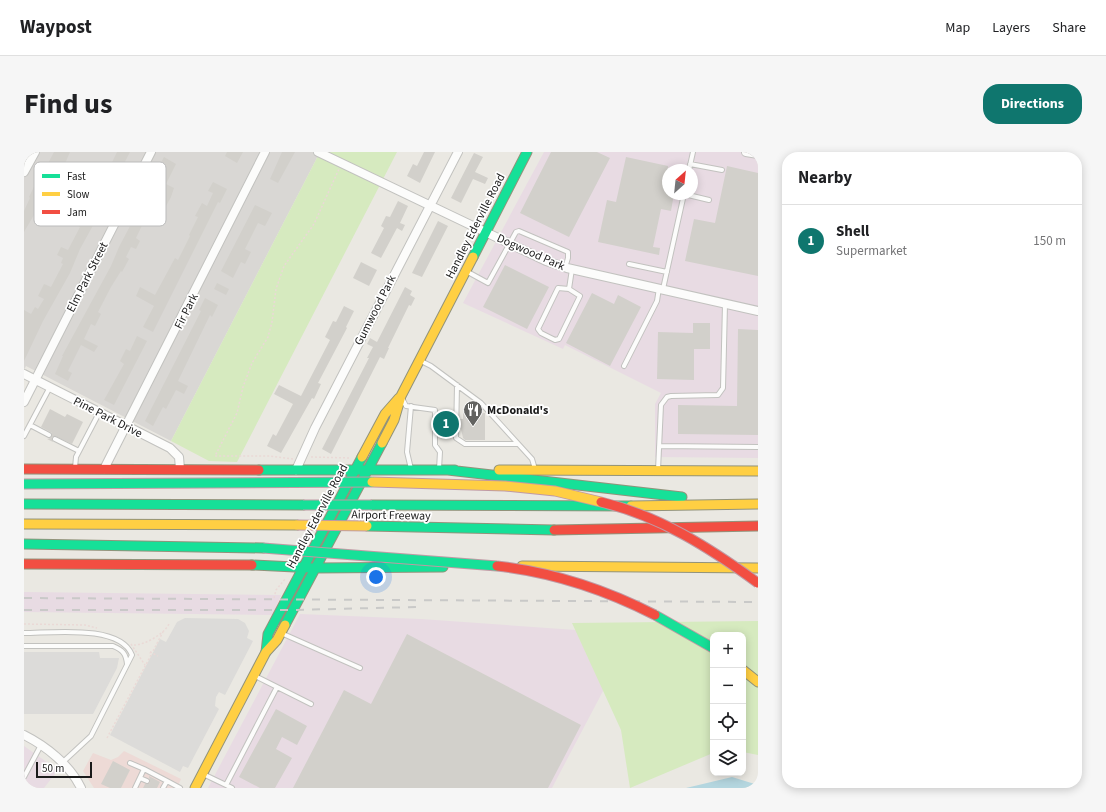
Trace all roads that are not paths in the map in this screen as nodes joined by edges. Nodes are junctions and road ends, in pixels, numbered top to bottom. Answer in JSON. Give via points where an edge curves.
{"nodes":[{"id":1,"x":35,"y":152,"type":"edge"},
{"id":2,"x":151,"y":152,"type":"edge"},
{"id":3,"x":265,"y":152,"type":"edge"},
{"id":4,"x":318,"y":152,"type":"edge"},
{"id":5,"x":458,"y":152,"type":"edge"},
{"id":6,"x":527,"y":152,"type":"edge"},
{"id":7,"x":693,"y":152,"type":"edge"},
{"id":8,"x":746,"y":152,"type":"edge"},
{"id":9,"x":758,"y":154,"type":"edge"},
{"id":10,"x":146,"y":162,"type":"edge"},
{"id":11,"x":690,"y":164,"type":"edge"},
{"id":12,"x":698,"y":166,"type":"edge"},
{"id":13,"x":722,"y":170,"type":"dead end"},
{"id":14,"x":24,"y":172,"type":"edge"},
{"id":15,"x":698,"y":197,"type":"edge"},
{"id":16,"x":683,"y":200,"type":"edge"},
{"id":17,"x":709,"y":200,"type":"dead end"},
{"id":18,"x":430,"y":204,"type":"junction"},
{"id":19,"x":113,"y":226,"type":"edge"},
{"id":20,"x":486,"y":231,"type":"junction"},
{"id":21,"x":510,"y":243,"type":"junction"},
{"id":22,"x":629,"y":264,"type":"dead end"},
{"id":23,"x":568,"y":268,"type":"junction"},
{"id":24,"x":465,"y":271,"type":"junction"},
{"id":25,"x":667,"y":272,"type":"junction"},
{"id":26,"x":569,"y":289,"type":"junction"},
{"id":27,"x":661,"y":289,"type":"junction"},
{"id":28,"x":725,"y":303,"type":"junction"},
{"id":29,"x":758,"y":310,"type":"edge"},
{"id":30,"x":419,"y":360,"type":"junction"},
{"id":31,"x":624,"y":366,"type":"dead end"},
{"id":32,"x":24,"y":374,"type":"edge"},
{"id":33,"x":35,"y":380,"type":"junction"},
{"id":34,"x":457,"y":385,"type":"junction"},
{"id":35,"x":50,"y":388,"type":"junction"},
{"id":36,"x":401,"y":396,"type":"junction"},
{"id":37,"x":24,"y":402,"type":"edge"},
{"id":38,"x":410,"y":406,"type":"junction"},
{"id":39,"x":99,"y":413,"type":"junction"},
{"id":40,"x":30,"y":425,"type":"junction"},
{"id":41,"x":126,"y":426,"type":"junction"},
{"id":42,"x":49,"y":435,"type":"dead end"},
{"id":43,"x":24,"y":436,"type":"edge"},
{"id":44,"x":55,"y":439,"type":"dead end"},
{"id":45,"x":518,"y":444,"type":"junction"},
{"id":46,"x":659,"y":446,"type":"junction"},
{"id":47,"x":758,"y":447,"type":"edge"},
{"id":48,"x":79,"y":451,"type":"junction"},
{"id":49,"x":24,"y":468,"type":"edge"},
{"id":50,"x":75,"y":469,"type":"junction"},
{"id":51,"x":104,"y":469,"type":"junction"},
{"id":52,"x":180,"y":469,"type":"junction"},
{"id":53,"x":296,"y":470,"type":"junction"},
{"id":54,"x":355,"y":470,"type":"junction"},
{"id":55,"x":367,"y":470,"type":"junction"},
{"id":56,"x":411,"y":470,"type":"junction"},
{"id":57,"x":443,"y":470,"type":"junction"},
{"id":58,"x":536,"y":470,"type":"junction"},
{"id":59,"x":658,"y":471,"type":"junction"},
{"id":60,"x":758,"y":471,"type":"edge"},
{"id":61,"x":24,"y":484,"type":"edge"},
{"id":62,"x":24,"y":504,"type":"edge"},
{"id":63,"x":736,"y":504,"type":"junction"},
{"id":64,"x":758,"y":504,"type":"edge"},
{"id":65,"x":24,"y":524,"type":"edge"},
{"id":66,"x":757,"y":526,"type":"edge"},
{"id":67,"x":24,"y":544,"type":"edge"},
{"id":68,"x":24,"y":564,"type":"edge"},
{"id":69,"x":303,"y":568,"type":"junction"},
{"id":70,"x":315,"y":568,"type":"junction"},
{"id":71,"x":758,"y":568,"type":"edge"},
{"id":72,"x":758,"y":583,"type":"edge"},
{"id":73,"x":24,"y":633,"type":"edge"},
{"id":74,"x":281,"y":633,"type":"junction"},
{"id":75,"x":24,"y":646,"type":"edge"},
{"id":76,"x":710,"y":646,"type":"edge"},
{"id":77,"x":266,"y":652,"type":"junction"},
{"id":78,"x":128,"y":667,"type":"junction"},
{"id":79,"x":360,"y":668,"type":"dead end"},
{"id":80,"x":746,"y":672,"type":"edge"},
{"id":81,"x":254,"y":676,"type":"junction"},
{"id":82,"x":758,"y":682,"type":"edge"},
{"id":83,"x":277,"y":687,"type":"junction"},
{"id":84,"x":311,"y":704,"type":"dead end"},
{"id":85,"x":24,"y":735,"type":"edge"},
{"id":86,"x":42,"y":745,"type":"junction"},
{"id":87,"x":62,"y":763,"type":"junction"},
{"id":88,"x":130,"y":763,"type":"dead end"},
{"id":89,"x":144,"y":769,"type":"junction"},
{"id":90,"x":203,"y":774,"type":"junction"},
{"id":91,"x":24,"y":777,"type":"edge"},
{"id":92,"x":140,"y":778,"type":"junction"},
{"id":93,"x":147,"y":781,"type":"dead end"},
{"id":94,"x":167,"y":781,"type":"junction"},
{"id":95,"x":226,"y":785,"type":"junction"},
{"id":96,"x":81,"y":788,"type":"edge"},
{"id":97,"x":135,"y":788,"type":"edge"},
{"id":98,"x":161,"y":788,"type":"edge"},
{"id":99,"x":180,"y":788,"type":"edge"},
{"id":100,"x":195,"y":788,"type":"edge"},
{"id":101,"x":232,"y":788,"type":"edge"}],
"edges":[{"from":1,"to":14,"type":"street"},
{"from":2,"to":10,"type":"street","name":"Elm Park Street"},
{"from":3,"to":41,"type":"street","name":"Fir Park"},
{"from":4,"to":18,"type":"street","name":"Dogwood Park"},
{"from":5,"to":18,"type":"street","name":"Gumwood Park"},
{"from":6,"to":20,"type":"main road","name":"Handley Ederville Road"},
{"from":7,"to":11,"type":"lane"},
{"from":8,"to":9,"type":"street"},
{"from":12,"to":13,"type":"lane"},
{"from":15,"to":17,"type":"lane"},
{"from":16,"to":25,"type":"lane"},
{"from":18,"to":20,"type":"street","name":"Dogwood Park"},
{"from":18,"to":53,"type":"street","name":"Gumwood Park"},
{"from":19,"to":33,"type":"street","name":"Elm Park Street"},
{"from":20,"to":21,"type":"street","name":"Dogwood Park"},
{"from":20,"to":24,"type":"main road","name":"Handley Ederville Road"},
{"from":21,"to":23,"type":"street","name":"Dogwood Park","via":[[546,261]]},
{"from":21,"to":23,"type":"lane","via":[[519,231],[568,252]]},
{"from":21,"to":24,"type":"lane","via":[[488,283]]},
{"from":22,"to":25,"type":"lane"},
{"from":23,"to":26,"type":"lane"},
{"from":23,"to":27,"type":"street","name":"Dogwood Park"},
{"from":24,"to":30,"type":"main road","name":"Handley Ederville Road"},
{"from":25,"to":27,"type":"lane"},
{"from":26,"to":26,"type":"lane","via":[[580,296],[559,339],[555,340],[538,329],[558,288]]},
{"from":27,"to":28,"type":"street","name":"Dogwood Park"},
{"from":27,"to":31,"type":"lane"},
{"from":28,"to":29,"type":"street","name":"Dogwood Park"},
{"from":28,"to":46,"type":"lane","via":[[723,388],[718,394],[667,397],[661,405]]},
{"from":30,"to":34,"type":"lane"},
{"from":30,"to":36,"type":"main road","name":"Handley Ederville Road"},
{"from":32,"to":33,"type":"street","name":"Pine Park Drive"},
{"from":33,"to":35,"type":"street","name":"Pine Park Drive"},
{"from":33,"to":37,"type":"street","name":"Elm Park Street"},
{"from":34,"to":45,"type":"lane","via":[[481,403]]},
{"from":34,"to":45,"type":"lane","via":[[456,438],[465,444]]},
{"from":35,"to":39,"type":"street","name":"Pine Park Drive"},
{"from":35,"to":40,"type":"lane"},
{"from":36,"to":38,"type":"lane","via":[[406,406]]},
{"from":36,"to":54,"type":"main road","name":"Handley Ederville Road","via":[[385,414]]},
{"from":36,"to":55,"type":"main road","name":"Handley Ederville Road","via":[[394,420]]},
{"from":38,"to":56,"type":"lane","via":[[407,452]]},
{"from":38,"to":57,"type":"lane","via":[[435,410],[435,445],[440,452]]},
{"from":39,"to":41,"type":"street","name":"Pine Park Drive"},
{"from":39,"to":48,"type":"lane"},
{"from":40,"to":42,"type":"lane"},
{"from":40,"to":43,"type":"lane"},
{"from":41,"to":51,"type":"street","name":"Fir Park"},
{"from":41,"to":52,"type":"street","name":"Pine Park Drive","via":[[174,451],[179,457]]},
{"from":44,"to":48,"type":"lane"},
{"from":45,"to":58,"type":"lane","via":[[532,459]]},
{"from":46,"to":47,"type":"lane"},
{"from":46,"to":59,"type":"lane"},
{"from":48,"to":50,"type":"lane"},
{"from":49,"to":50,"type":"main road"},
{"from":50,"to":51,"type":"main road"},
{"from":51,"to":52,"type":"main road"},
{"from":52,"to":53,"type":"main road"},
{"from":53,"to":54,"type":"main road"},
{"from":54,"to":55,"type":"main road"},
{"from":54,"to":69,"type":"main road","name":"Handley Ederville Road"},
{"from":55,"to":56,"type":"main road"},
{"from":55,"to":70,"type":"main road","name":"Handley Ederville Road"},
{"from":56,"to":57,"type":"main road"},
{"from":57,"to":58,"type":"main road"},
{"from":57,"to":63,"type":"main road"},
{"from":58,"to":59,"type":"main road"},
{"from":59,"to":60,"type":"main road"},
{"from":61,"to":72,"type":"main road","bridge":true,"via":[[371,482],[505,486],[555,491],[618,506],[672,527],[714,551]]},
{"from":62,"to":63,"type":"main road","name":"Airport Freeway","bridge":true},
{"from":63,"to":64,"type":"main road","name":"Airport Freeway"},
{"from":65,"to":66,"type":"main road","name":"Airport Freeway","bridge":true,"via":[[297,525],[560,530]]},
{"from":67,"to":76,"type":"main road","bridge":true,"via":[[263,548],[502,566],[546,575],[633,604]]},
{"from":68,"to":69,"type":"main road","via":[[246,565]]},
{"from":69,"to":70,"type":"main road"},
{"from":69,"to":77,"type":"main road","name":"Handley Ederville Road","via":[[268,634]]},
{"from":70,"to":71,"type":"main road"},
{"from":70,"to":74,"type":"main road","name":"Handley Ederville Road"},
{"from":73,"to":78,"type":"lane","via":[[101,633],[120,640],[129,647],[132,655]]},
{"from":74,"to":77,"type":"main road","name":"Handley Ederville Road"},
{"from":74,"to":79,"type":"lane"},
{"from":75,"to":78,"type":"lane","via":[[113,646],[127,656]]},
{"from":77,"to":81,"type":"main road","name":"Handley Ederville Road"},
{"from":78,"to":87,"type":"lane","via":[[90,736]]},
{"from":80,"to":82,"type":"main road"},
{"from":81,"to":83,"type":"lane"},
{"from":81,"to":90,"type":"main road","name":"Handley Ederville Road"},
{"from":83,"to":84,"type":"lane"},
{"from":83,"to":95,"type":"lane"},
{"from":85,"to":86,"type":"street"},
{"from":86,"to":87,"type":"street"},
{"from":86,"to":91,"type":"lane"},
{"from":87,"to":96,"type":"street"},
{"from":88,"to":89,"type":"lane"},
{"from":89,"to":92,"type":"lane"},
{"from":89,"to":94,"type":"lane"},
{"from":90,"to":95,"type":"lane"},
{"from":90,"to":100,"type":"main road","name":"Handley Ederville Road"},
{"from":92,"to":93,"type":"lane"},
{"from":92,"to":97,"type":"lane"},
{"from":94,"to":98,"type":"lane"},
{"from":94,"to":99,"type":"lane"},
{"from":95,"to":101,"type":"lane"}]}
